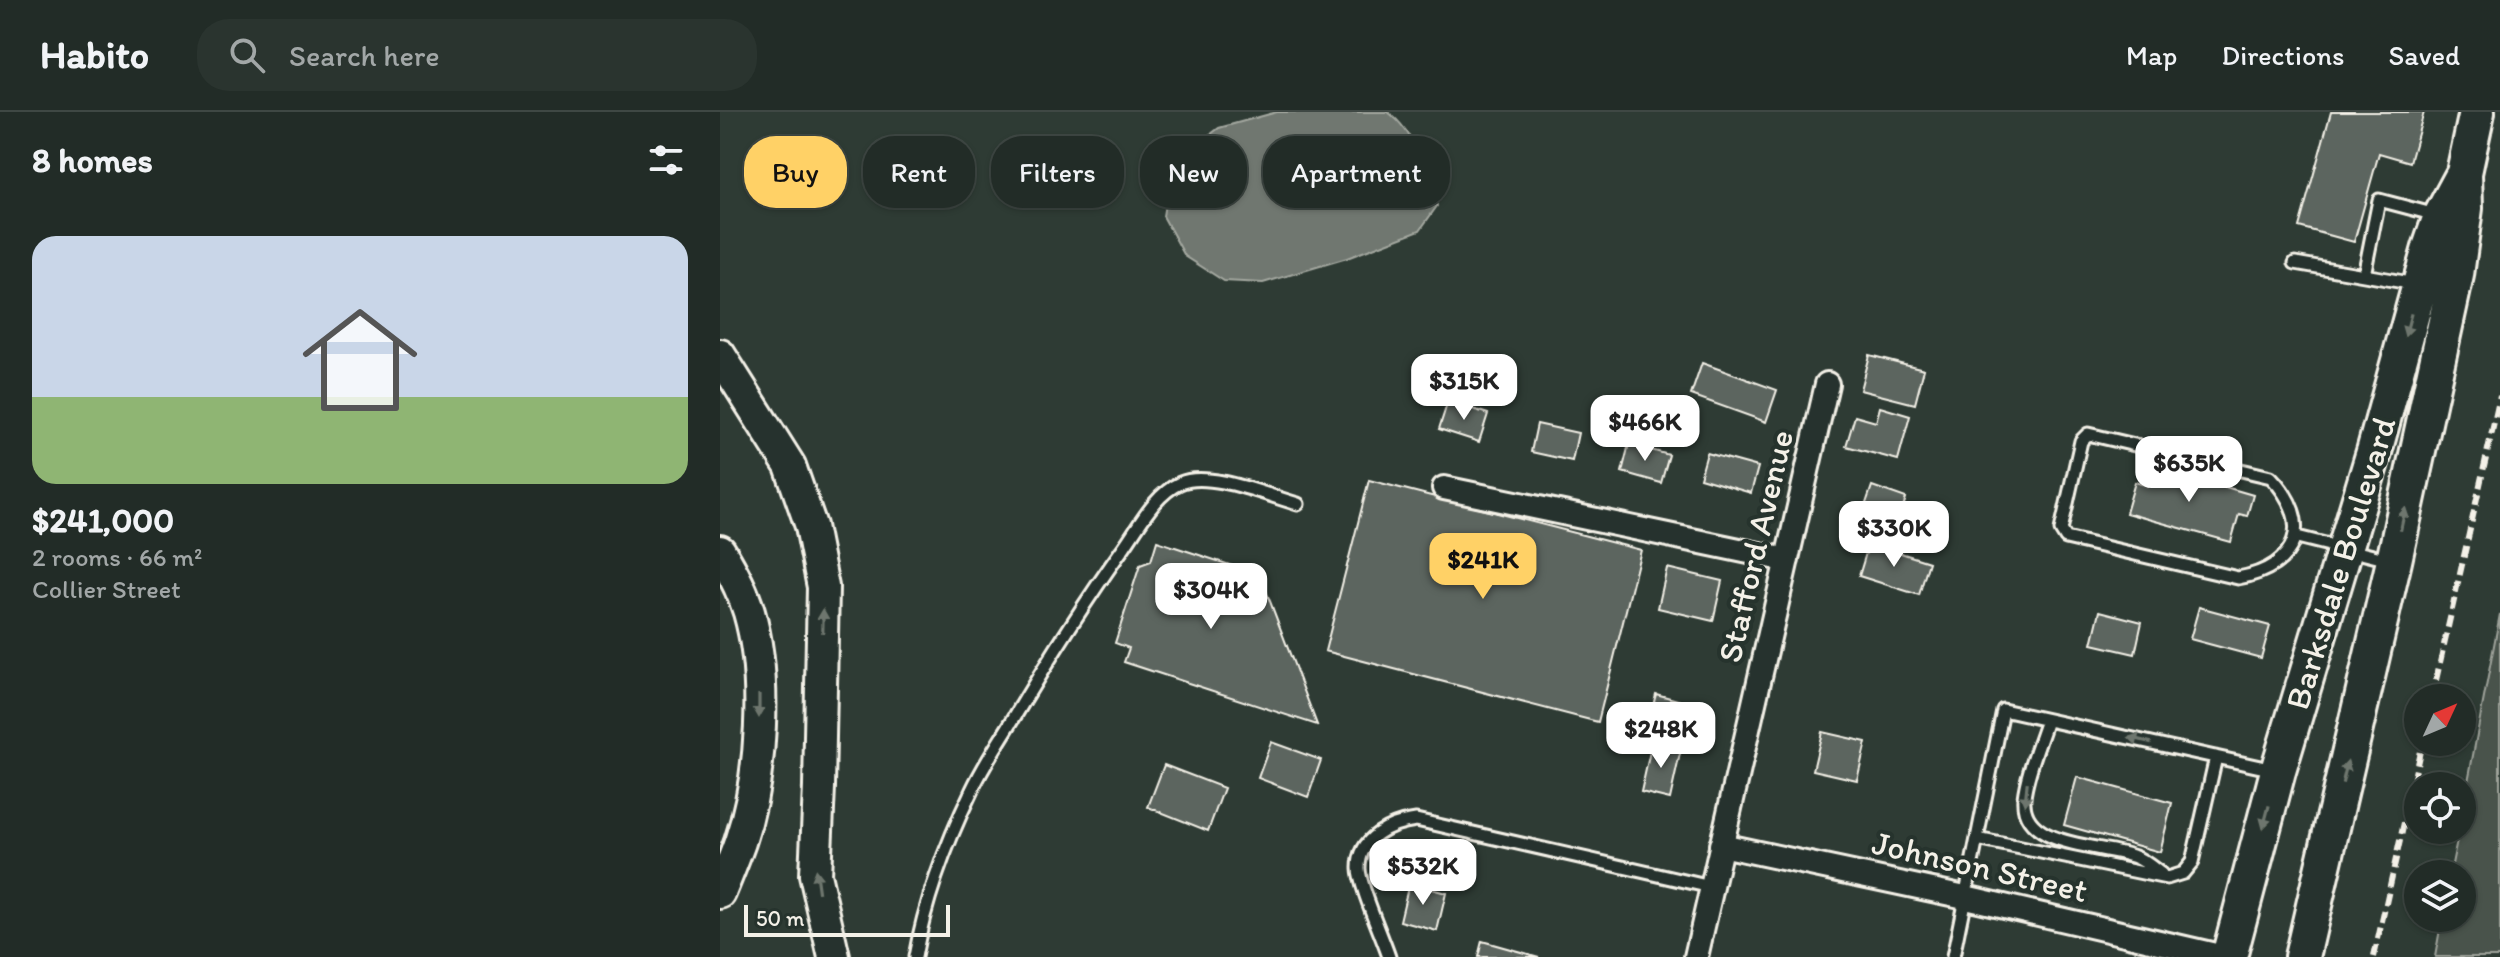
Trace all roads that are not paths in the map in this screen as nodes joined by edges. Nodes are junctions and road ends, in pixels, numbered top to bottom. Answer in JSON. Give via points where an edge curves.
{"nodes":[{"id":1,"x":2477,"y":112,"type":"edge"},
{"id":2,"x":2452,"y":220,"type":"junction"},
{"id":3,"x":2295,"y":263,"type":"dead end"},
{"id":4,"x":2364,"y":275,"type":"junction"},
{"id":5,"x":2436,"y":288,"type":"junction"},
{"id":6,"x":720,"y":355,"type":"edge"},
{"id":7,"x":1827,"y":384,"type":"dead end"},
{"id":8,"x":1444,"y":488,"type":"dead end"},
{"id":9,"x":1298,"y":504,"type":"dead end"},
{"id":10,"x":2297,"y":537,"type":"junction"},
{"id":11,"x":2345,"y":550,"type":"junction"},
{"id":12,"x":720,"y":551,"type":"edge"},
{"id":13,"x":1787,"y":560,"type":"junction"},
{"id":14,"x":2394,"y":561,"type":"junction"},
{"id":15,"x":2047,"y":720,"type":"junction"},
{"id":16,"x":2216,"y":757,"type":"junction"},
{"id":17,"x":2278,"y":771,"type":"junction"},
{"id":18,"x":1977,"y":839,"type":"junction"},
{"id":19,"x":1721,"y":845,"type":"junction"},
{"id":20,"x":2167,"y":878,"type":"junction"},
{"id":21,"x":1711,"y":887,"type":"junction"},
{"id":22,"x":720,"y":893,"type":"edge"},
{"id":23,"x":1965,"y":897,"type":"junction"},
{"id":24,"x":834,"y":957,"type":"edge"},
{"id":25,"x":915,"y":957,"type":"edge"},
{"id":26,"x":1389,"y":957,"type":"edge"},
{"id":27,"x":1696,"y":957,"type":"edge"},
{"id":28,"x":1953,"y":957,"type":"edge"},
{"id":29,"x":2226,"y":957,"type":"edge"},
{"id":30,"x":2302,"y":957,"type":"edge"}],
"edges":[{"from":1,"to":2,"type":"main road","name":"Barksdale Boulevard"},
{"from":2,"to":4,"type":"lane","via":[[2379,200]]},
{"from":2,"to":5,"type":"main road","name":"Barksdale Boulevard"},
{"from":3,"to":4,"type":"lane"},
{"from":4,"to":5,"type":"lane"},
{"from":5,"to":11,"type":"main road","name":"Barksdale Boulevard","one_way":true},
{"from":14,"to":5,"type":"main road","name":"Barksdale Boulevard","one_way":true},
{"from":24,"to":6,"type":"main road","one_way":true,"via":[[815,875],[823,587],[811,526],[790,466]]},
{"from":7,"to":13,"type":"street","name":"Stafford Avenue"},
{"from":8,"to":13,"type":"street"},
{"from":9,"to":25,"type":"lane","via":[[1194,479],[1180,483],[1153,508],[1039,675],[973,787],[952,833]]},
{"from":10,"to":10,"type":"lane","via":[[2295,516],[2271,477],[2097,435],[2088,434],[2081,441],[2061,530],[2066,538],[2238,578],[2261,574],[2285,557]]},
{"from":10,"to":11,"type":"lane"},
{"from":11,"to":14,"type":"lane"},
{"from":11,"to":17,"type":"main road","name":"Barksdale Boulevard"},
{"from":12,"to":22,"type":"main road","one_way":true,"via":[[749,611],[760,709],[754,779],[741,840]]},
{"from":13,"to":19,"type":"street","name":"Stafford Avenue"},
{"from":30,"to":14,"type":"main road","name":"Barksdale Boulevard","one_way":true},
{"from":16,"to":15,"type":"lane","one_way":true},
{"from":15,"to":18,"type":"lane","via":[[2003,710]]},
{"from":15,"to":20,"type":"lane","one_way":true,"via":[[2024,800],[2034,827],[2048,836],[2137,857]]},
{"from":16,"to":17,"type":"lane"},
{"from":16,"to":20,"type":"lane","via":[[2192,862],[2183,873]]},
{"from":17,"to":29,"type":"main road","name":"Barksdale Boulevard","one_way":true},
{"from":18,"to":20,"type":"lane"},
{"from":18,"to":23,"type":"lane"},
{"from":19,"to":21,"type":"street","name":"Stafford Avenue"},
{"from":19,"to":23,"type":"street","name":"Johnson Street"},
{"from":21,"to":26,"type":"lane","via":[[1416,820],[1397,823],[1376,834],[1359,870]]},
{"from":21,"to":27,"type":"street","name":"Stafford Avenue"},
{"from":23,"to":28,"type":"lane"},
{"from":23,"to":29,"type":"street","name":"Johnson Street"}]}
